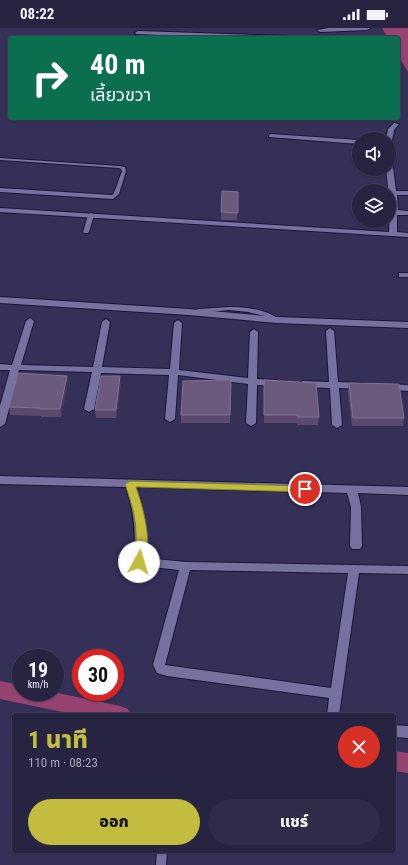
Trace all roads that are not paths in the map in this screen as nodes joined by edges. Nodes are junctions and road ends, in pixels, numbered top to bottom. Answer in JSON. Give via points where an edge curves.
{"nodes":[{"id":1,"x":367,"y":28,"type":"edge"},
{"id":2,"x":320,"y":29,"type":"edge"},
{"id":3,"x":138,"y":33,"type":"edge"},
{"id":4,"x":227,"y":36,"type":"edge"},
{"id":5,"x":396,"y":124,"type":"dead end"},
{"id":6,"x":390,"y":132,"type":"edge"},
{"id":7,"x":271,"y":136,"type":"dead end"},
{"id":8,"x":352,"y":142,"type":"edge"},
{"id":9,"x":0,"y":159,"type":"edge"},
{"id":10,"x":0,"y":190,"type":"edge"},
{"id":11,"x":396,"y":193,"type":"edge"},
{"id":12,"x":408,"y":193,"type":"edge"},
{"id":13,"x":0,"y":210,"type":"edge"},
{"id":14,"x":396,"y":212,"type":"edge"},
{"id":15,"x":408,"y":213,"type":"edge"},
{"id":16,"x":91,"y":215,"type":"junction"},
{"id":17,"x":393,"y":228,"type":"edge"},
{"id":18,"x":86,"y":232,"type":"dead end"},
{"id":19,"x":393,"y":234,"type":"junction"},
{"id":20,"x":408,"y":235,"type":"edge"},
{"id":21,"x":0,"y":300,"type":"edge"},
{"id":22,"x":30,"y":321,"type":"dead end"},
{"id":23,"x":106,"y":322,"type":"dead end"},
{"id":24,"x":178,"y":323,"type":"dead end"},
{"id":25,"x":408,"y":325,"type":"edge"},
{"id":26,"x":254,"y":332,"type":"dead end"},
{"id":27,"x":330,"y":332,"type":"dead end"},
{"id":28,"x":0,"y":367,"type":"edge"},
{"id":29,"x":15,"y":368,"type":"junction"},
{"id":30,"x":96,"y":370,"type":"junction"},
{"id":31,"x":175,"y":372,"type":"junction"},
{"id":32,"x":253,"y":382,"type":"junction"},
{"id":33,"x":335,"y":385,"type":"junction"},
{"id":34,"x":408,"y":388,"type":"edge"},
{"id":35,"x":89,"y":410,"type":"dead end"},
{"id":36,"x":170,"y":419,"type":"dead end"},
{"id":37,"x":251,"y":423,"type":"dead end"},
{"id":38,"x":0,"y":424,"type":"edge"},
{"id":39,"x":337,"y":425,"type":"dead end"},
{"id":40,"x":0,"y":480,"type":"edge"},
{"id":41,"x":130,"y":484,"type":"junction"},
{"id":42,"x":352,"y":490,"type":"junction"},
{"id":43,"x":408,"y":491,"type":"edge"},
{"id":44,"x":356,"y":546,"type":"dead end"},
{"id":45,"x":186,"y":566,"type":"junction"},
{"id":46,"x":354,"y":568,"type":"junction"},
{"id":47,"x":408,"y":570,"type":"edge"},
{"id":48,"x":335,"y":694,"type":"junction"},
{"id":49,"x":333,"y":713,"type":"edge"},
{"id":50,"x":396,"y":731,"type":"edge"},
{"id":51,"x":408,"y":732,"type":"edge"},
{"id":52,"x":162,"y":853,"type":"edge"},
{"id":53,"x":161,"y":865,"type":"edge"}],
"edges":[{"from":1,"to":2,"type":"street"},
{"from":3,"to":4,"type":"street"},
{"from":5,"to":6,"type":"street"},
{"from":7,"to":8,"type":"street"},
{"from":9,"to":10,"type":"lane","via":[[119,167],[124,170],[113,197]]},
{"from":11,"to":12,"type":"street"},
{"from":13,"to":16,"type":"street"},
{"from":14,"to":15,"type":"street"},
{"from":16,"to":18,"type":"lane"},
{"from":16,"to":19,"type":"street"},
{"from":17,"to":19,"type":"street"},
{"from":19,"to":20,"type":"street"},
{"from":21,"to":25,"type":"street","via":[[277,320]]},
{"from":22,"to":29,"type":"street"},
{"from":23,"to":30,"type":"street"},
{"from":24,"to":31,"type":"street"},
{"from":26,"to":32,"type":"street"},
{"from":27,"to":33,"type":"street"},
{"from":28,"to":29,"type":"street"},
{"from":29,"to":30,"type":"street"},
{"from":29,"to":38,"type":"street"},
{"from":30,"to":31,"type":"street"},
{"from":30,"to":35,"type":"street"},
{"from":31,"to":32,"type":"street"},
{"from":31,"to":36,"type":"street"},
{"from":32,"to":33,"type":"street"},
{"from":32,"to":37,"type":"street"},
{"from":33,"to":34,"type":"street"},
{"from":33,"to":39,"type":"street"},
{"from":40,"to":41,"type":"street"},
{"from":41,"to":42,"type":"street"},
{"from":41,"to":45,"type":"street","via":[[142,524],[139,562]]},
{"from":42,"to":43,"type":"street"},
{"from":42,"to":44,"type":"street","via":[[356,508]]},
{"from":45,"to":46,"type":"street"},
{"from":45,"to":48,"type":"street","via":[[159,665],[161,669]]},
{"from":46,"to":47,"type":"street"},
{"from":46,"to":48,"type":"street"},
{"from":48,"to":49,"type":"street"},
{"from":50,"to":51,"type":"street"},
{"from":52,"to":53,"type":"lane"}]}
